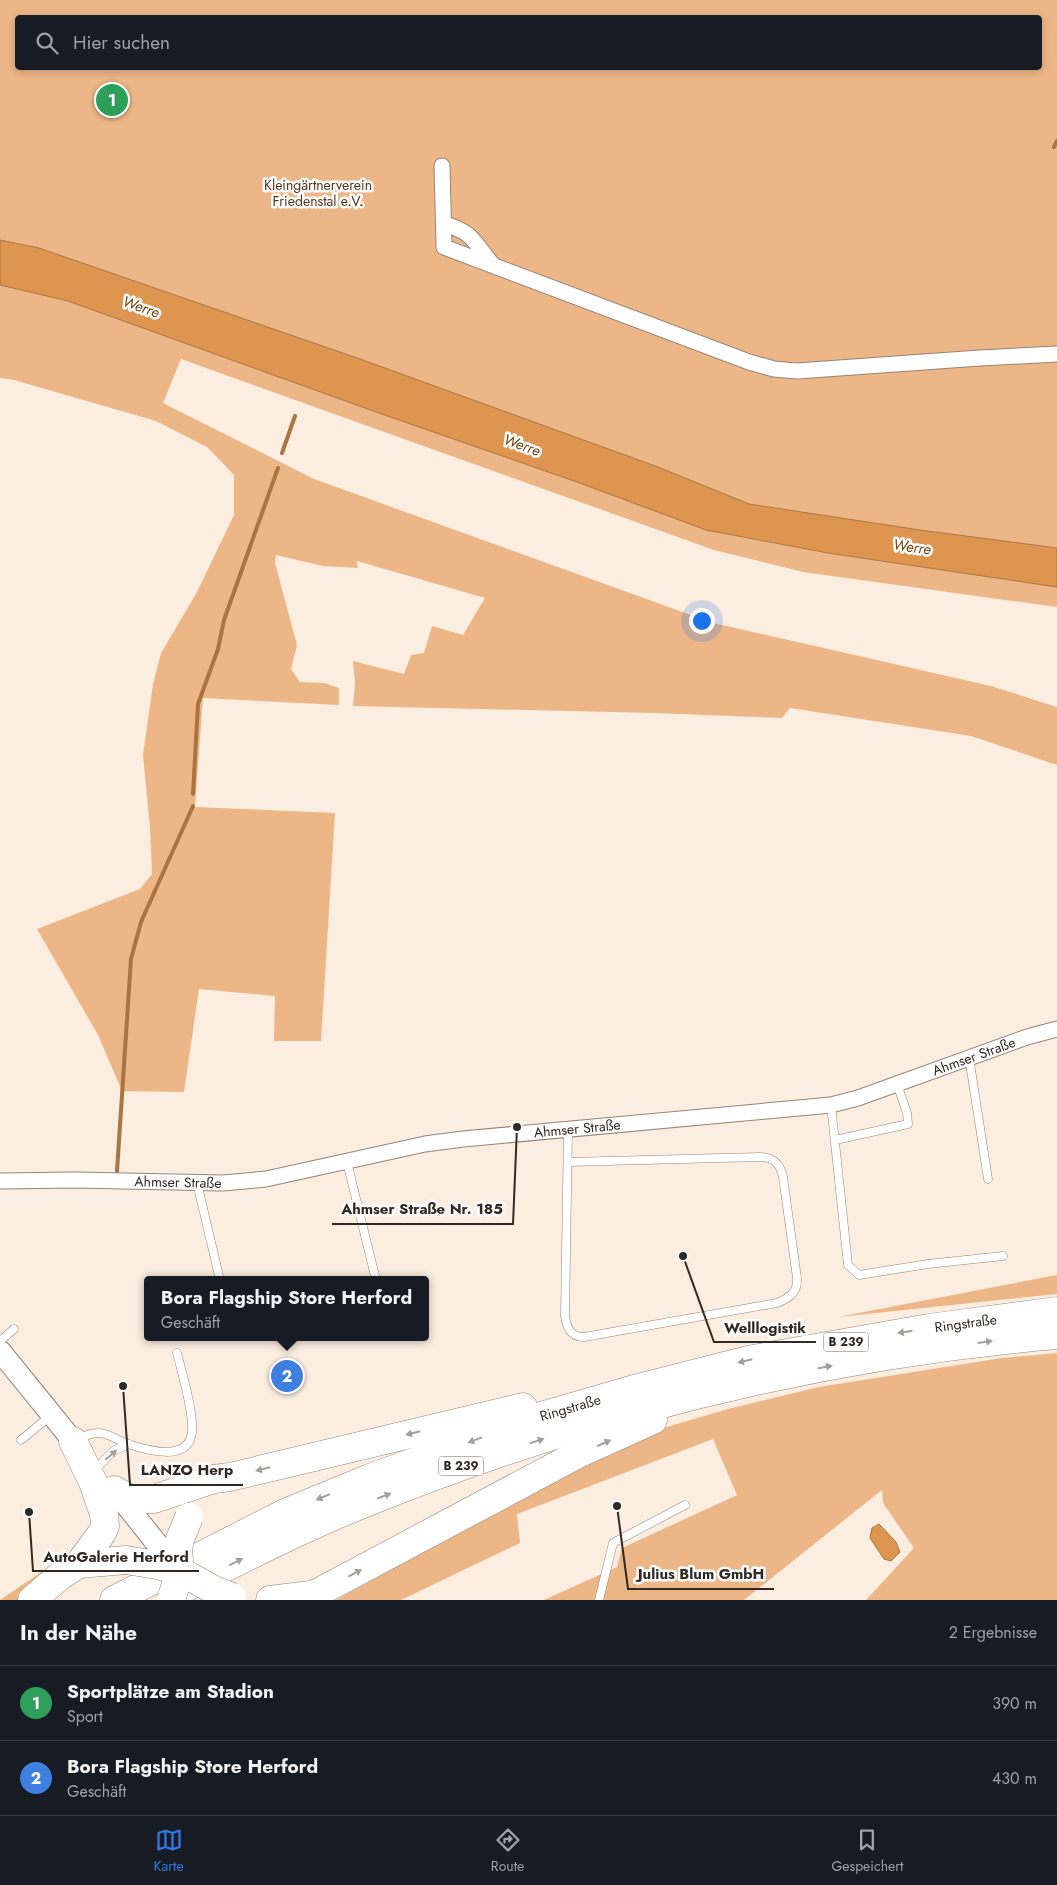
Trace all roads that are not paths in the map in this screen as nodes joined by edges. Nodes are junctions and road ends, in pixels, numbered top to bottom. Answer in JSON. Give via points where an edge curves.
{"nodes":[{"id":1,"x":442,"y":166,"type":"dead end"},
{"id":2,"x":444,"y":224,"type":"junction"},
{"id":3,"x":494,"y":266,"type":"junction"},
{"id":4,"x":1057,"y":354,"type":"edge"},
{"id":5,"x":1057,"y":1029,"type":"edge"},
{"id":6,"x":969,"y":1057,"type":"junction"},
{"id":7,"x":897,"y":1084,"type":"junction"},
{"id":8,"x":831,"y":1105,"type":"junction"},
{"id":9,"x":568,"y":1130,"type":"junction"},
{"id":10,"x":835,"y":1140,"type":"junction"},
{"id":11,"x":347,"y":1162,"type":"junction"},
{"id":12,"x":568,"y":1162,"type":"junction"},
{"id":13,"x":988,"y":1179,"type":"dead end"},
{"id":14,"x":0,"y":1181,"type":"edge"},
{"id":15,"x":197,"y":1183,"type":"junction"},
{"id":16,"x":1003,"y":1256,"type":"dead end"},
{"id":17,"x":219,"y":1276,"type":"edge"},
{"id":18,"x":375,"y":1276,"type":"edge"},
{"id":19,"x":1057,"y":1311,"type":"edge"},
{"id":20,"x":14,"y":1329,"type":"dead end"},
{"id":21,"x":1057,"y":1334,"type":"edge"},
{"id":22,"x":0,"y":1341,"type":"edge"},
{"id":23,"x":0,"y":1351,"type":"edge"},
{"id":24,"x":178,"y":1353,"type":"dead end"},
{"id":25,"x":777,"y":1376,"type":"junction"},
{"id":26,"x":638,"y":1388,"type":"junction"},
{"id":27,"x":52,"y":1415,"type":"junction"},
{"id":28,"x":21,"y":1440,"type":"dead end"},
{"id":29,"x":73,"y":1441,"type":"junction"},
{"id":30,"x":129,"y":1444,"type":"junction"},
{"id":31,"x":96,"y":1469,"type":"junction"},
{"id":32,"x":230,"y":1477,"type":"junction"},
{"id":33,"x":114,"y":1490,"type":"junction"},
{"id":34,"x":685,"y":1505,"type":"dead end"},
{"id":35,"x":79,"y":1564,"type":"junction"},
{"id":36,"x":180,"y":1571,"type":"junction"},
{"id":37,"x":308,"y":1598,"type":"edge"},
{"id":38,"x":232,"y":1599,"type":"edge"},
{"id":39,"x":32,"y":1600,"type":"edge"},
{"id":40,"x":114,"y":1600,"type":"edge"},
{"id":41,"x":161,"y":1600,"type":"edge"},
{"id":42,"x":171,"y":1600,"type":"edge"},
{"id":43,"x":270,"y":1600,"type":"edge"},
{"id":44,"x":599,"y":1600,"type":"edge"}],
"edges":[{"from":1,"to":2,"type":"street"},
{"from":2,"to":3,"type":"street","via":[[469,234]]},
{"from":2,"to":3,"type":"street","via":[[444,246]]},
{"from":3,"to":4,"type":"street","via":[[774,369],[797,371]]},
{"from":5,"to":6,"type":"street","name":"Ahmser Straße"},
{"from":6,"to":7,"type":"street","name":"Ahmser Straße"},
{"from":6,"to":13,"type":"lane"},
{"from":7,"to":8,"type":"street","name":"Ahmser Straße"},
{"from":7,"to":10,"type":"lane","via":[[908,1124]]},
{"from":8,"to":9,"type":"street","name":"Ahmser Straße"},
{"from":8,"to":10,"type":"lane"},
{"from":9,"to":11,"type":"street","name":"Ahmser Straße","via":[[425,1144]]},
{"from":9,"to":12,"type":"lane"},
{"from":10,"to":16,"type":"lane","via":[[848,1265],[859,1275]]},
{"from":11,"to":15,"type":"street","name":"Ahmser Straße","via":[[266,1179]]},
{"from":11,"to":18,"type":"lane"},
{"from":12,"to":12,"type":"lane","via":[[565,1316],[571,1334],[584,1337],[777,1303],[788,1299],[798,1286],[783,1177],[776,1161],[759,1157]]},
{"from":14,"to":15,"type":"street","name":"Ahmser Straße"},
{"from":15,"to":17,"type":"lane"},
{"from":19,"to":26,"type":"highway","name":"Ringstraße","number":"B 239","one_way":true,"via":[[855,1340],[748,1360]]},
{"from":20,"to":22,"type":"lane"},
{"from":25,"to":21,"type":"highway","name":"Ringstraße","number":"B 239","one_way":true,"via":[[855,1361]]},
{"from":23,"to":27,"type":"street"},
{"from":24,"to":30,"type":"lane","via":[[192,1434],[178,1452],[166,1453]]},
{"from":37,"to":25,"type":"highway","one_way":true,"via":[[580,1453],[653,1420],[742,1394]]},
{"from":41,"to":25,"type":"highway","name":"Ringstraße","number":"B 239","one_way":true,"via":[[358,1506],[456,1468],[590,1424]]},
{"from":26,"to":32,"type":"highway","one_way":true,"via":[[620,1383]]},
{"from":26,"to":40,"type":"highway","name":"Ringstraße","number":"B 239","one_way":true,"via":[[531,1419],[370,1478],[285,1514]]},
{"from":27,"to":28,"type":"lane"},
{"from":27,"to":29,"type":"street"},
{"from":29,"to":30,"type":"lane","via":[[101,1432]]},
{"from":29,"to":31,"type":"street"},
{"from":29,"to":35,"type":"highway","via":[[94,1482],[105,1526]]},
{"from":31,"to":30,"type":"lane","one_way":true,"via":[[113,1451]]},
{"from":31,"to":33,"type":"street"},
{"from":32,"to":33,"type":"highway","via":[[214,1479],[154,1499],[130,1499]]},
{"from":32,"to":36,"type":"highway","bridge":true,"via":[[205,1496],[189,1517],[178,1549]]},
{"from":33,"to":36,"type":"street","bridge":true},
{"from":34,"to":44,"type":"lane","via":[[613,1543]]},
{"from":35,"to":36,"type":"highway","bridge":true,"via":[[126,1560]]},
{"from":35,"to":39,"type":"highway"},
{"from":36,"to":38,"type":"highway","bridge":true},
{"from":36,"to":42,"type":"highway","bridge":true},
{"from":37,"to":43,"type":"highway"}]}
